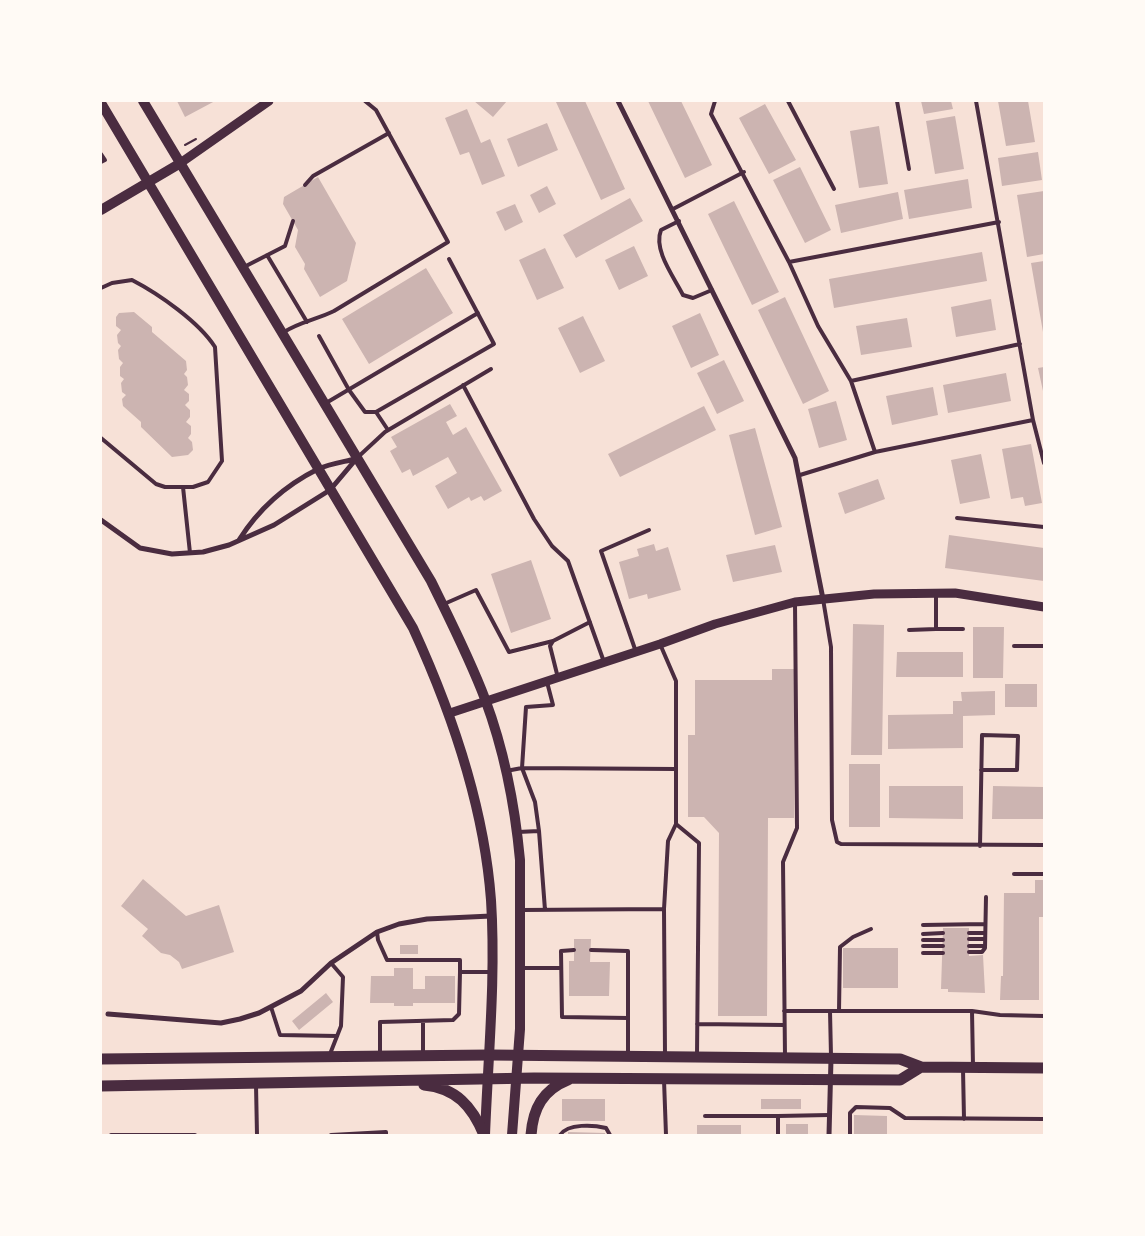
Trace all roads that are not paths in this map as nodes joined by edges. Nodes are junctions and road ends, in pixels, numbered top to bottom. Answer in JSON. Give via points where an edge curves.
{"nodes":[{"id":1,"x":143,"y":101,"type":"edge"},
{"id":2,"x":268,"y":101,"type":"edge"},
{"id":3,"x":365,"y":101,"type":"edge"},
{"id":4,"x":618,"y":101,"type":"edge"},
{"id":5,"x":714,"y":101,"type":"edge"},
{"id":6,"x":788,"y":101,"type":"edge"},
{"id":7,"x":896,"y":101,"type":"edge"},
{"id":8,"x":976,"y":101,"type":"edge"},
{"id":9,"x":101,"y":103,"type":"edge"},
{"id":10,"x":389,"y":133,"type":"junction"},
{"id":11,"x":101,"y":154,"type":"edge"},
{"id":12,"x":101,"y":162,"type":"edge"},
{"id":13,"x":179,"y":164,"type":"junction"},
{"id":14,"x":908,"y":169,"type":"dead end"},
{"id":15,"x":744,"y":172,"type":"junction"},
{"id":16,"x":148,"y":182,"type":"junction"},
{"id":17,"x":305,"y":185,"type":"dead end"},
{"id":18,"x":834,"y":189,"type":"dead end"},
{"id":19,"x":673,"y":209,"type":"junction"},
{"id":20,"x":101,"y":210,"type":"edge"},
{"id":21,"x":293,"y":221,"type":"dead end"},
{"id":22,"x":679,"y":221,"type":"junction"},
{"id":23,"x":999,"y":222,"type":"junction"},
{"id":24,"x":267,"y":255,"type":"junction"},
{"id":25,"x":449,"y":259,"type":"dead end"},
{"id":26,"x":790,"y":262,"type":"junction"},
{"id":27,"x":243,"y":268,"type":"junction"},
{"id":28,"x":101,"y":288,"type":"edge"},
{"id":29,"x":713,"y":290,"type":"junction"},
{"id":30,"x":478,"y":313,"type":"junction"},
{"id":31,"x":307,"y":322,"type":"junction"},
{"id":32,"x":282,"y":333,"type":"junction"},
{"id":33,"x":319,"y":336,"type":"dead end"},
{"id":34,"x":1020,"y":344,"type":"junction"},
{"id":35,"x":491,"y":369,"type":"dead end"},
{"id":36,"x":851,"y":381,"type":"junction"},
{"id":37,"x":463,"y":385,"type":"junction"},
{"id":38,"x":349,"y":390,"type":"junction"},
{"id":39,"x":324,"y":404,"type":"junction"},
{"id":40,"x":376,"y":412,"type":"junction"},
{"id":41,"x":1033,"y":420,"type":"junction"},
{"id":42,"x":388,"y":430,"type":"junction"},
{"id":43,"x":101,"y":438,"type":"edge"},
{"id":44,"x":875,"y":452,"type":"junction"},
{"id":45,"x":357,"y":458,"type":"junction"},
{"id":46,"x":1044,"y":463,"type":"edge"},
{"id":47,"x":318,"y":469,"type":"junction"},
{"id":48,"x":800,"y":476,"type":"junction"},
{"id":49,"x":183,"y":487,"type":"junction"},
{"id":50,"x":330,"y":490,"type":"junction"},
{"id":51,"x":957,"y":518,"type":"dead end"},
{"id":52,"x":101,"y":520,"type":"edge"},
{"id":53,"x":1044,"y":527,"type":"edge"},
{"id":54,"x":649,"y":530,"type":"dead end"},
{"id":55,"x":238,"y":541,"type":"junction"},
{"id":56,"x":190,"y":553,"type":"junction"},
{"id":57,"x":936,"y":593,"type":"junction"},
{"id":58,"x":823,"y":599,"type":"junction"},
{"id":59,"x":795,"y":602,"type":"junction"},
{"id":60,"x":442,"y":604,"type":"junction"},
{"id":61,"x":1044,"y":607,"type":"edge"},
{"id":62,"x":590,"y":622,"type":"junction"},
{"id":63,"x":936,"y":629,"type":"junction"},
{"id":64,"x":963,"y":629,"type":"dead end"},
{"id":65,"x":909,"y":630,"type":"dead end"},
{"id":66,"x":553,"y":641,"type":"junction"},
{"id":67,"x":660,"y":644,"type":"junction"},
{"id":68,"x":1014,"y":646,"type":"dead end"},
{"id":69,"x":1044,"y":646,"type":"edge"},
{"id":70,"x":636,"y":652,"type":"junction"},
{"id":71,"x":604,"y":662,"type":"junction"},
{"id":72,"x":558,"y":678,"type":"junction"},
{"id":73,"x":547,"y":681,"type":"junction"},
{"id":74,"x":486,"y":701,"type":"junction"},
{"id":75,"x":450,"y":713,"type":"junction"},
{"id":76,"x":522,"y":768,"type":"junction"},
{"id":77,"x":676,"y":769,"type":"junction"},
{"id":78,"x":982,"y":770,"type":"junction"},
{"id":79,"x":506,"y":771,"type":"junction"},
{"id":80,"x":676,"y":824,"type":"junction"},
{"id":81,"x":539,"y":831,"type":"junction"},
{"id":82,"x":518,"y":832,"type":"junction"},
{"id":83,"x":980,"y":846,"type":"junction"},
{"id":84,"x":1044,"y":846,"type":"edge"},
{"id":85,"x":1014,"y":874,"type":"dead end"},
{"id":86,"x":1044,"y":874,"type":"edge"},
{"id":87,"x":986,"y":897,"type":"dead end"},
{"id":88,"x":664,"y":909,"type":"junction"},
{"id":89,"x":521,"y":910,"type":"junction"},
{"id":90,"x":545,"y":910,"type":"junction"},
{"id":91,"x":491,"y":916,"type":"junction"},
{"id":92,"x":923,"y":924,"type":"dead end"},
{"id":93,"x":986,"y":924,"type":"junction"},
{"id":94,"x":871,"y":929,"type":"dead end"},
{"id":95,"x":377,"y":932,"type":"junction"},
{"id":96,"x":943,"y":933,"type":"dead end"},
{"id":97,"x":969,"y":933,"type":"dead end"},
{"id":98,"x":986,"y":933,"type":"junction"},
{"id":99,"x":923,"y":934,"type":"dead end"},
{"id":100,"x":969,"y":939,"type":"dead end"},
{"id":101,"x":986,"y":939,"type":"junction"},
{"id":102,"x":923,"y":940,"type":"dead end"},
{"id":103,"x":943,"y":940,"type":"dead end"},
{"id":104,"x":923,"y":946,"type":"dead end"},
{"id":105,"x":943,"y":946,"type":"dead end"},
{"id":106,"x":969,"y":946,"type":"dead end"},
{"id":107,"x":985,"y":946,"type":"junction"},
{"id":108,"x":574,"y":950,"type":"dead end"},
{"id":109,"x":590,"y":950,"type":"dead end"},
{"id":110,"x":943,"y":952,"type":"dead end"},
{"id":111,"x":969,"y":952,"type":"dead end"},
{"id":112,"x":923,"y":953,"type":"dead end"},
{"id":113,"x":331,"y":963,"type":"junction"},
{"id":114,"x":520,"y":968,"type":"junction"},
{"id":115,"x":560,"y":968,"type":"junction"},
{"id":116,"x":460,"y":972,"type":"junction"},
{"id":117,"x":491,"y":972,"type":"junction"},
{"id":118,"x":271,"y":1007,"type":"junction"},
{"id":119,"x":830,"y":1010,"type":"junction"},
{"id":120,"x":839,"y":1010,"type":"junction"},
{"id":121,"x":784,"y":1011,"type":"junction"},
{"id":122,"x":972,"y":1011,"type":"junction"},
{"id":123,"x":108,"y":1014,"type":"dead end"},
{"id":124,"x":1044,"y":1016,"type":"edge"},
{"id":125,"x":628,"y":1018,"type":"junction"},
{"id":126,"x":423,"y":1021,"type":"junction"},
{"id":127,"x":697,"y":1024,"type":"junction"},
{"id":128,"x":784,"y":1025,"type":"junction"},
{"id":129,"x":337,"y":1036,"type":"junction"},
{"id":130,"x":329,"y":1056,"type":"junction"},
{"id":131,"x":380,"y":1056,"type":"junction"},
{"id":132,"x":424,"y":1056,"type":"junction"},
{"id":133,"x":490,"y":1056,"type":"junction"},
{"id":134,"x":518,"y":1056,"type":"junction"},
{"id":135,"x":628,"y":1057,"type":"junction"},
{"id":136,"x":666,"y":1057,"type":"junction"},
{"id":137,"x":697,"y":1058,"type":"junction"},
{"id":138,"x":101,"y":1059,"type":"edge"},
{"id":139,"x":784,"y":1059,"type":"junction"},
{"id":140,"x":831,"y":1059,"type":"junction"},
{"id":141,"x":921,"y":1067,"type":"junction"},
{"id":142,"x":968,"y":1067,"type":"junction"},
{"id":143,"x":1044,"y":1068,"type":"edge"},
{"id":144,"x":516,"y":1078,"type":"junction"},
{"id":145,"x":571,"y":1078,"type":"junction"},
{"id":146,"x":664,"y":1078,"type":"junction"},
{"id":147,"x":830,"y":1078,"type":"junction"},
{"id":148,"x":488,"y":1079,"type":"junction"},
{"id":149,"x":388,"y":1081,"type":"junction"},
{"id":150,"x":256,"y":1083,"type":"junction"},
{"id":151,"x":101,"y":1086,"type":"edge"},
{"id":152,"x":706,"y":1116,"type":"dead end"},
{"id":153,"x":778,"y":1116,"type":"junction"},
{"id":154,"x":830,"y":1116,"type":"junction"},
{"id":155,"x":964,"y":1119,"type":"junction"},
{"id":156,"x":1044,"y":1119,"type":"edge"},
{"id":157,"x":110,"y":1135,"type":"edge"},
{"id":158,"x":195,"y":1135,"type":"edge"},
{"id":159,"x":257,"y":1135,"type":"edge"},
{"id":160,"x":331,"y":1135,"type":"edge"},
{"id":161,"x":386,"y":1135,"type":"edge"},
{"id":162,"x":484,"y":1135,"type":"edge"},
{"id":163,"x":512,"y":1135,"type":"edge"},
{"id":164,"x":531,"y":1135,"type":"edge"},
{"id":165,"x":560,"y":1135,"type":"edge"},
{"id":166,"x":610,"y":1135,"type":"edge"},
{"id":167,"x":666,"y":1135,"type":"edge"},
{"id":168,"x":778,"y":1135,"type":"edge"},
{"id":169,"x":829,"y":1135,"type":"edge"},
{"id":170,"x":850,"y":1135,"type":"edge"}],
"edges":[{"from":1,"to":13,"type":"main road"},
{"from":2,"to":13,"type":"street"},
{"from":3,"to":10,"type":"lane","via":[[376,110]]},
{"from":4,"to":19,"type":"street"},
{"from":5,"to":15,"type":"lane","via":[[711,114]]},
{"from":6,"to":18,"type":"lane"},
{"from":7,"to":14,"type":"lane"},
{"from":8,"to":23,"type":"lane"},
{"from":9,"to":16,"type":"main road"},
{"from":10,"to":17,"type":"lane","via":[[313,176]]},
{"from":10,"to":31,"type":"lane","via":[[448,242],[334,311]]},
{"from":11,"to":12,"type":"lane","via":[[105,160]]},
{"from":13,"to":16,"type":"main road"},
{"from":13,"to":27,"type":"main road"},
{"from":15,"to":19,"type":"lane"},
{"from":15,"to":26,"type":"lane"},
{"from":16,"to":20,"type":"main road"},
{"from":16,"to":47,"type":"main road"},
{"from":19,"to":22,"type":"street"},
{"from":21,"to":24,"type":"lane","via":[[285,246]]},
{"from":22,"to":29,"type":"street"},
{"from":22,"to":29,"type":"lane","via":[[661,230],[658,243],[663,255],[683,295],[694,298]]},
{"from":23,"to":26,"type":"lane"},
{"from":23,"to":34,"type":"lane"},
{"from":24,"to":27,"type":"lane"},
{"from":24,"to":31,"type":"lane"},
{"from":25,"to":30,"type":"lane"},
{"from":26,"to":36,"type":"lane","via":[[818,326]]},
{"from":27,"to":32,"type":"main road"},
{"from":28,"to":49,"type":"lane","via":[[132,280],[182,314],[208,336],[215,347],[222,462],[208,482]]},
{"from":29,"to":48,"type":"street","via":[[795,458]]},
{"from":30,"to":38,"type":"lane"},
{"from":30,"to":40,"type":"lane","via":[[494,344]]},
{"from":31,"to":32,"type":"lane"},
{"from":32,"to":39,"type":"main road"},
{"from":33,"to":38,"type":"lane"},
{"from":34,"to":36,"type":"lane"},
{"from":34,"to":41,"type":"lane"},
{"from":35,"to":37,"type":"lane"},
{"from":36,"to":44,"type":"lane"},
{"from":37,"to":42,"type":"lane"},
{"from":37,"to":62,"type":"lane","via":[[534,519],[552,546],[568,561]]},
{"from":38,"to":39,"type":"lane"},
{"from":38,"to":40,"type":"lane","via":[[365,412]]},
{"from":39,"to":45,"type":"main road"},
{"from":40,"to":42,"type":"lane"},
{"from":41,"to":44,"type":"lane"},
{"from":41,"to":46,"type":"lane"},
{"from":42,"to":45,"type":"lane"},
{"from":43,"to":49,"type":"lane","via":[[156,484]]},
{"from":44,"to":48,"type":"lane"},
{"from":45,"to":47,"type":"street"},
{"from":45,"to":50,"type":"street"},
{"from":45,"to":60,"type":"main road"},
{"from":47,"to":50,"type":"main road"},
{"from":47,"to":55,"type":"street","via":[[274,498],[251,521]]},
{"from":48,"to":58,"type":"street"},
{"from":49,"to":56,"type":"lane"},
{"from":50,"to":55,"type":"street","via":[[274,525]]},
{"from":50,"to":75,"type":"main road","via":[[413,628]]},
{"from":51,"to":53,"type":"lane"},
{"from":52,"to":56,"type":"street","via":[[140,548],[172,554]]},
{"from":54,"to":70,"type":"lane","via":[[601,551]]},
{"from":55,"to":56,"type":"street"},
{"from":57,"to":58,"type":"street"},
{"from":57,"to":61,"type":"street","via":[[955,592]]},
{"from":57,"to":63,"type":"lane"},
{"from":58,"to":59,"type":"street"},
{"from":58,"to":83,"type":"lane","via":[[831,646],[832,820],[837,842]]},
{"from":59,"to":67,"type":"street","via":[[748,613]]},
{"from":59,"to":121,"type":"lane","via":[[796,828],[783,862]]},
{"from":60,"to":66,"type":"lane","via":[[476,590],[509,652]]},
{"from":60,"to":74,"type":"main road"},
{"from":62,"to":66,"type":"lane"},
{"from":62,"to":71,"type":"lane"},
{"from":63,"to":64,"type":"lane"},
{"from":63,"to":65,"type":"lane"},
{"from":66,"to":72,"type":"lane","via":[[550,646]]},
{"from":67,"to":70,"type":"street"},
{"from":67,"to":77,"type":"lane","via":[[676,681]]},
{"from":68,"to":69,"type":"lane"},
{"from":70,"to":71,"type":"street"},
{"from":71,"to":72,"type":"street"},
{"from":72,"to":73,"type":"street"},
{"from":73,"to":74,"type":"street"},
{"from":73,"to":76,"type":"lane","via":[[553,705],[526,707]]},
{"from":74,"to":75,"type":"street"},
{"from":74,"to":79,"type":"main road"},
{"from":75,"to":91,"type":"main road","via":[[486,861]]},
{"from":76,"to":77,"type":"lane"},
{"from":76,"to":79,"type":"lane"},
{"from":76,"to":81,"type":"lane","via":[[535,802]]},
{"from":77,"to":80,"type":"lane"},
{"from":78,"to":78,"type":"lane","via":[[1017,770],[1018,736],[982,735]]},
{"from":78,"to":83,"type":"lane"},
{"from":79,"to":82,"type":"main road"},
{"from":80,"to":88,"type":"lane","via":[[668,841]]},
{"from":80,"to":127,"type":"lane","via":[[699,843]]},
{"from":81,"to":82,"type":"lane"},
{"from":81,"to":90,"type":"lane"},
{"from":82,"to":89,"type":"main road"},
{"from":83,"to":84,"type":"lane"},
{"from":85,"to":86,"type":"lane"},
{"from":87,"to":93,"type":"lane"},
{"from":88,"to":90,"type":"lane"},
{"from":88,"to":136,"type":"lane"},
{"from":89,"to":90,"type":"lane"},
{"from":89,"to":114,"type":"main road"},
{"from":91,"to":95,"type":"street","via":[[427,919]]},
{"from":91,"to":117,"type":"main road"},
{"from":92,"to":93,"type":"lane"},
{"from":93,"to":98,"type":"lane"},
{"from":94,"to":120,"type":"lane","via":[[840,947]]},
{"from":95,"to":113,"type":"street"},
{"from":95,"to":116,"type":"lane","via":[[387,960],[460,960]]},
{"from":96,"to":99,"type":"lane"},
{"from":97,"to":98,"type":"lane"},
{"from":98,"to":101,"type":"lane"},
{"from":100,"to":101,"type":"lane"},
{"from":101,"to":107,"type":"lane"},
{"from":102,"to":103,"type":"lane"},
{"from":104,"to":105,"type":"lane"},
{"from":106,"to":107,"type":"lane"},
{"from":107,"to":111,"type":"lane","via":[[982,952]]},
{"from":108,"to":115,"type":"lane","via":[[560,951]]},
{"from":109,"to":125,"type":"lane","via":[[628,951]]},
{"from":110,"to":112,"type":"lane"},
{"from":113,"to":118,"type":"street","via":[[302,991]]},
{"from":113,"to":129,"type":"lane","via":[[343,977],[341,1026]]},
{"from":114,"to":115,"type":"lane"},
{"from":114,"to":134,"type":"main road"},
{"from":115,"to":125,"type":"lane","via":[[562,1017]]},
{"from":116,"to":117,"type":"lane"},
{"from":116,"to":126,"type":"lane","via":[[459,1014],[453,1020]]},
{"from":117,"to":133,"type":"main road"},
{"from":118,"to":123,"type":"street","via":[[221,1023]]},
{"from":118,"to":129,"type":"lane","via":[[280,1035]]},
{"from":119,"to":120,"type":"lane"},
{"from":119,"to":121,"type":"lane"},
{"from":119,"to":140,"type":"lane"},
{"from":120,"to":122,"type":"lane"},
{"from":121,"to":128,"type":"lane"},
{"from":122,"to":124,"type":"lane"},
{"from":122,"to":142,"type":"lane"},
{"from":125,"to":135,"type":"lane"},
{"from":126,"to":131,"type":"lane","via":[[380,1022]]},
{"from":126,"to":132,"type":"lane"},
{"from":127,"to":128,"type":"lane"},
{"from":127,"to":137,"type":"lane"},
{"from":128,"to":139,"type":"lane"},
{"from":129,"to":130,"type":"lane"},
{"from":130,"to":131,"type":"main road"},
{"from":130,"to":138,"type":"main road"},
{"from":131,"to":132,"type":"main road"},
{"from":132,"to":133,"type":"main road"},
{"from":133,"to":134,"type":"main road"},
{"from":133,"to":148,"type":"main road"},
{"from":134,"to":135,"type":"main road"},
{"from":134,"to":144,"type":"main road"},
{"from":135,"to":136,"type":"main road"},
{"from":136,"to":137,"type":"main road"},
{"from":137,"to":139,"type":"main road"},
{"from":139,"to":140,"type":"main road"},
{"from":140,"to":141,"type":"main road","via":[[900,1059]]},
{"from":140,"to":147,"type":"street"},
{"from":141,"to":142,"type":"main road"},
{"from":141,"to":147,"type":"main road","via":[[900,1080]]},
{"from":142,"to":143,"type":"main road"},
{"from":142,"to":155,"type":"lane"},
{"from":144,"to":145,"type":"main road"},
{"from":144,"to":148,"type":"main road"},
{"from":144,"to":163,"type":"main road"},
{"from":145,"to":146,"type":"main road"},
{"from":145,"to":164,"type":"main road","via":[[551,1088],[543,1097],[534,1117]]},
{"from":146,"to":147,"type":"main road"},
{"from":146,"to":167,"type":"lane"},
{"from":147,"to":154,"type":"street"},
{"from":148,"to":149,"type":"main road"},
{"from":148,"to":162,"type":"main road"},
{"from":149,"to":150,"type":"main road"},
{"from":149,"to":162,"type":"main road","via":[[431,1086],[456,1094],[474,1114]]},
{"from":150,"to":151,"type":"main road"},
{"from":150,"to":159,"type":"lane"},
{"from":152,"to":153,"type":"lane"},
{"from":153,"to":154,"type":"lane"},
{"from":153,"to":168,"type":"lane"},
{"from":154,"to":169,"type":"street"},
{"from":155,"to":156,"type":"lane"},
{"from":155,"to":170,"type":"lane","via":[[905,1118],[890,1108],[856,1107],[851,1110]]},
{"from":157,"to":158,"type":"lane"},
{"from":160,"to":161,"type":"lane","via":[[386,1132]]},
{"from":165,"to":166,"type":"lane","via":[[572,1127],[606,1128]]}]}
